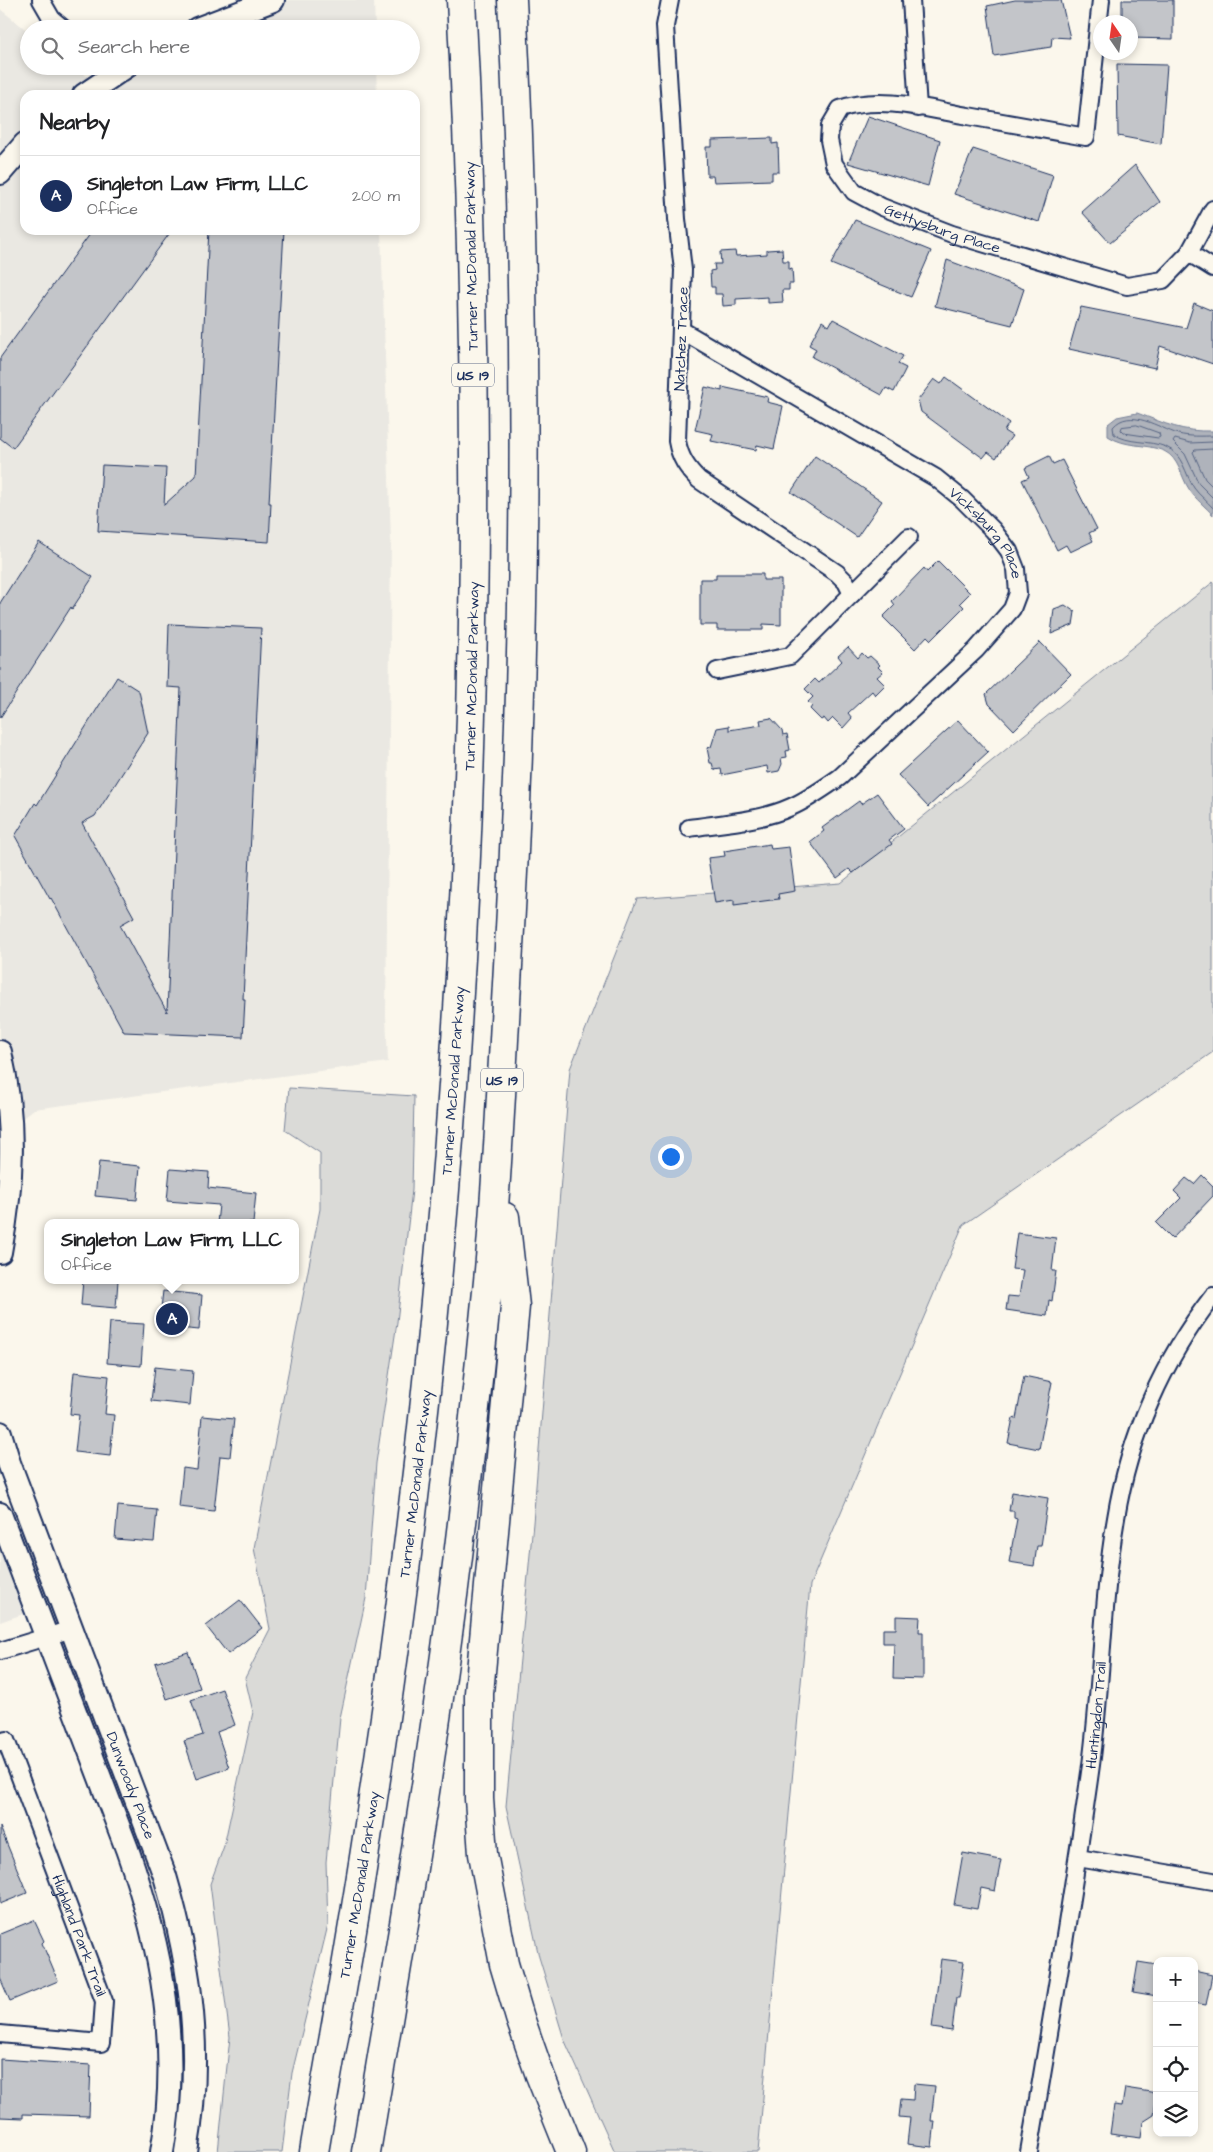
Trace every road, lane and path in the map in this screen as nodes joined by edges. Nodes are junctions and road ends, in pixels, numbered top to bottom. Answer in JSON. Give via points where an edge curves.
{"nodes":[{"id":1,"x":41,"y":0,"type":"edge"},
{"id":2,"x":461,"y":0,"type":"edge"},
{"id":3,"x":512,"y":0,"type":"edge"},
{"id":4,"x":670,"y":0,"type":"edge"},
{"id":5,"x":911,"y":0,"type":"edge"},
{"id":6,"x":1101,"y":0,"type":"edge"},
{"id":7,"x":263,"y":1,"type":"edge"},
{"id":8,"x":53,"y":20,"type":"edge"},
{"id":9,"x":218,"y":20,"type":"edge"},
{"id":10,"x":108,"y":75,"type":"edge"},
{"id":11,"x":90,"y":90,"type":"edge"},
{"id":12,"x":918,"y":108,"type":"junction"},
{"id":13,"x":20,"y":150,"type":"edge"},
{"id":14,"x":0,"y":173,"type":"edge"},
{"id":15,"x":1213,"y":209,"type":"edge"},
{"id":16,"x":1189,"y":253,"type":"junction"},
{"id":17,"x":1213,"y":268,"type":"edge"},
{"id":18,"x":681,"y":330,"type":"junction"},
{"id":19,"x":909,"y":537,"type":"dead end"},
{"id":20,"x":852,"y":594,"type":"junction"},
{"id":21,"x":717,"y":671,"type":"dead end"},
{"id":22,"x":689,"y":828,"type":"dead end"},
{"id":23,"x":0,"y":1052,"type":"edge"},
{"id":24,"x":498,"y":1152,"type":"junction"},
{"id":25,"x":0,"y":1252,"type":"edge"},
{"id":26,"x":1213,"y":1296,"type":"edge"},
{"id":27,"x":0,"y":1433,"type":"edge"},
{"id":28,"x":0,"y":1514,"type":"edge"},
{"id":29,"x":72,"y":1629,"type":"junction"},
{"id":30,"x":46,"y":1636,"type":"junction"},
{"id":31,"x":0,"y":1652,"type":"edge"},
{"id":32,"x":0,"y":1742,"type":"edge"},
{"id":33,"x":1078,"y":1858,"type":"junction"},
{"id":34,"x":1213,"y":1881,"type":"edge"},
{"id":35,"x":0,"y":2034,"type":"edge"},
{"id":36,"x":167,"y":2121,"type":"junction"},
{"id":37,"x":154,"y":2152,"type":"edge"},
{"id":38,"x":162,"y":2152,"type":"edge"},
{"id":39,"x":186,"y":2152,"type":"edge"},
{"id":40,"x":314,"y":2152,"type":"edge"},
{"id":41,"x":366,"y":2152,"type":"edge"},
{"id":42,"x":572,"y":2152,"type":"edge"},
{"id":43,"x":1029,"y":2152,"type":"edge"}],
"edges":[{"from":1,"to":8,"type":"street"},
{"from":2,"to":40,"type":"highway","name":"Turner McDonald Parkway","number":"US 19","via":[[471,224],[474,602],[464,890],[453,1077],[438,1269],[397,1631],[368,1834]]},
{"from":3,"to":24,"type":"highway","number":"US 19","via":[[521,223],[525,509],[518,798]]},
{"from":4,"to":18,"type":"street","name":"Natchez Trace","via":[[665,26],[683,270]]},
{"from":5,"to":12,"type":"street"},
{"from":6,"to":12,"type":"street","name":"Gettysburg Place","via":[[1086,136]]},
{"from":7,"to":9,"type":"street"},
{"from":10,"to":11,"type":"street"},
{"from":12,"to":16,"type":"street","name":"Gettysburg Place","via":[[855,104],[840,109],[830,126],[829,140],[834,164],[854,192],[952,234],[1127,286],[1163,280]]},
{"from":13,"to":14,"type":"street"},
{"from":15,"to":16,"type":"street","name":"Gettysburg Place"},
{"from":16,"to":17,"type":"street"},
{"from":18,"to":20,"type":"street","name":"Natchez Trace","via":[[677,441],[685,466],[699,480],[837,572]]},
{"from":18,"to":22,"type":"street","name":"Vicksburg Place","via":[[949,488],[1009,550],[1016,569],[1018,593],[1012,609],[976,650],[840,777],[815,795],[768,815]]},
{"from":19,"to":20,"type":"street"},
{"from":20,"to":21,"type":"street","via":[[790,656]]},
{"from":23,"to":25,"type":"street","via":[[11,1111],[12,1148],[10,1195]]},
{"from":24,"to":41,"type":"highway","number":"US 19","via":[[480,1357],[446,1647]]},
{"from":24,"to":42,"type":"highway","via":[[515,1306],[480,1693],[478,1799],[483,1854],[504,1964],[540,2075]]},
{"from":26,"to":33,"type":"street","name":"Huntingdon Trail","via":[[1161,1376],[1146,1408],[1128,1466],[1115,1522],[1098,1716]]},
{"from":27,"to":29,"type":"street","name":"Dunwoody Place"},
{"from":28,"to":30,"type":"street","name":"Dunwoody Place"},
{"from":29,"to":30,"type":"street"},
{"from":29,"to":39,"type":"street","name":"Dunwoody Place","via":[[165,1876],[178,1921],[189,1975],[194,2024],[195,2075]]},
{"from":30,"to":31,"type":"street"},
{"from":30,"to":36,"type":"street","name":"Dunwoody Place","via":[[140,1884],[156,1941],[170,2038]]},
{"from":32,"to":35,"type":"street","name":"Highland Park Trail","via":[[6,1740],[104,2001],[101,2043]]},
{"from":33,"to":34,"type":"street"},
{"from":33,"to":43,"type":"street","name":"Huntingdon Trail"},
{"from":36,"to":37,"type":"street"},
{"from":36,"to":38,"type":"street","name":"Dunwoody Place"}]}
